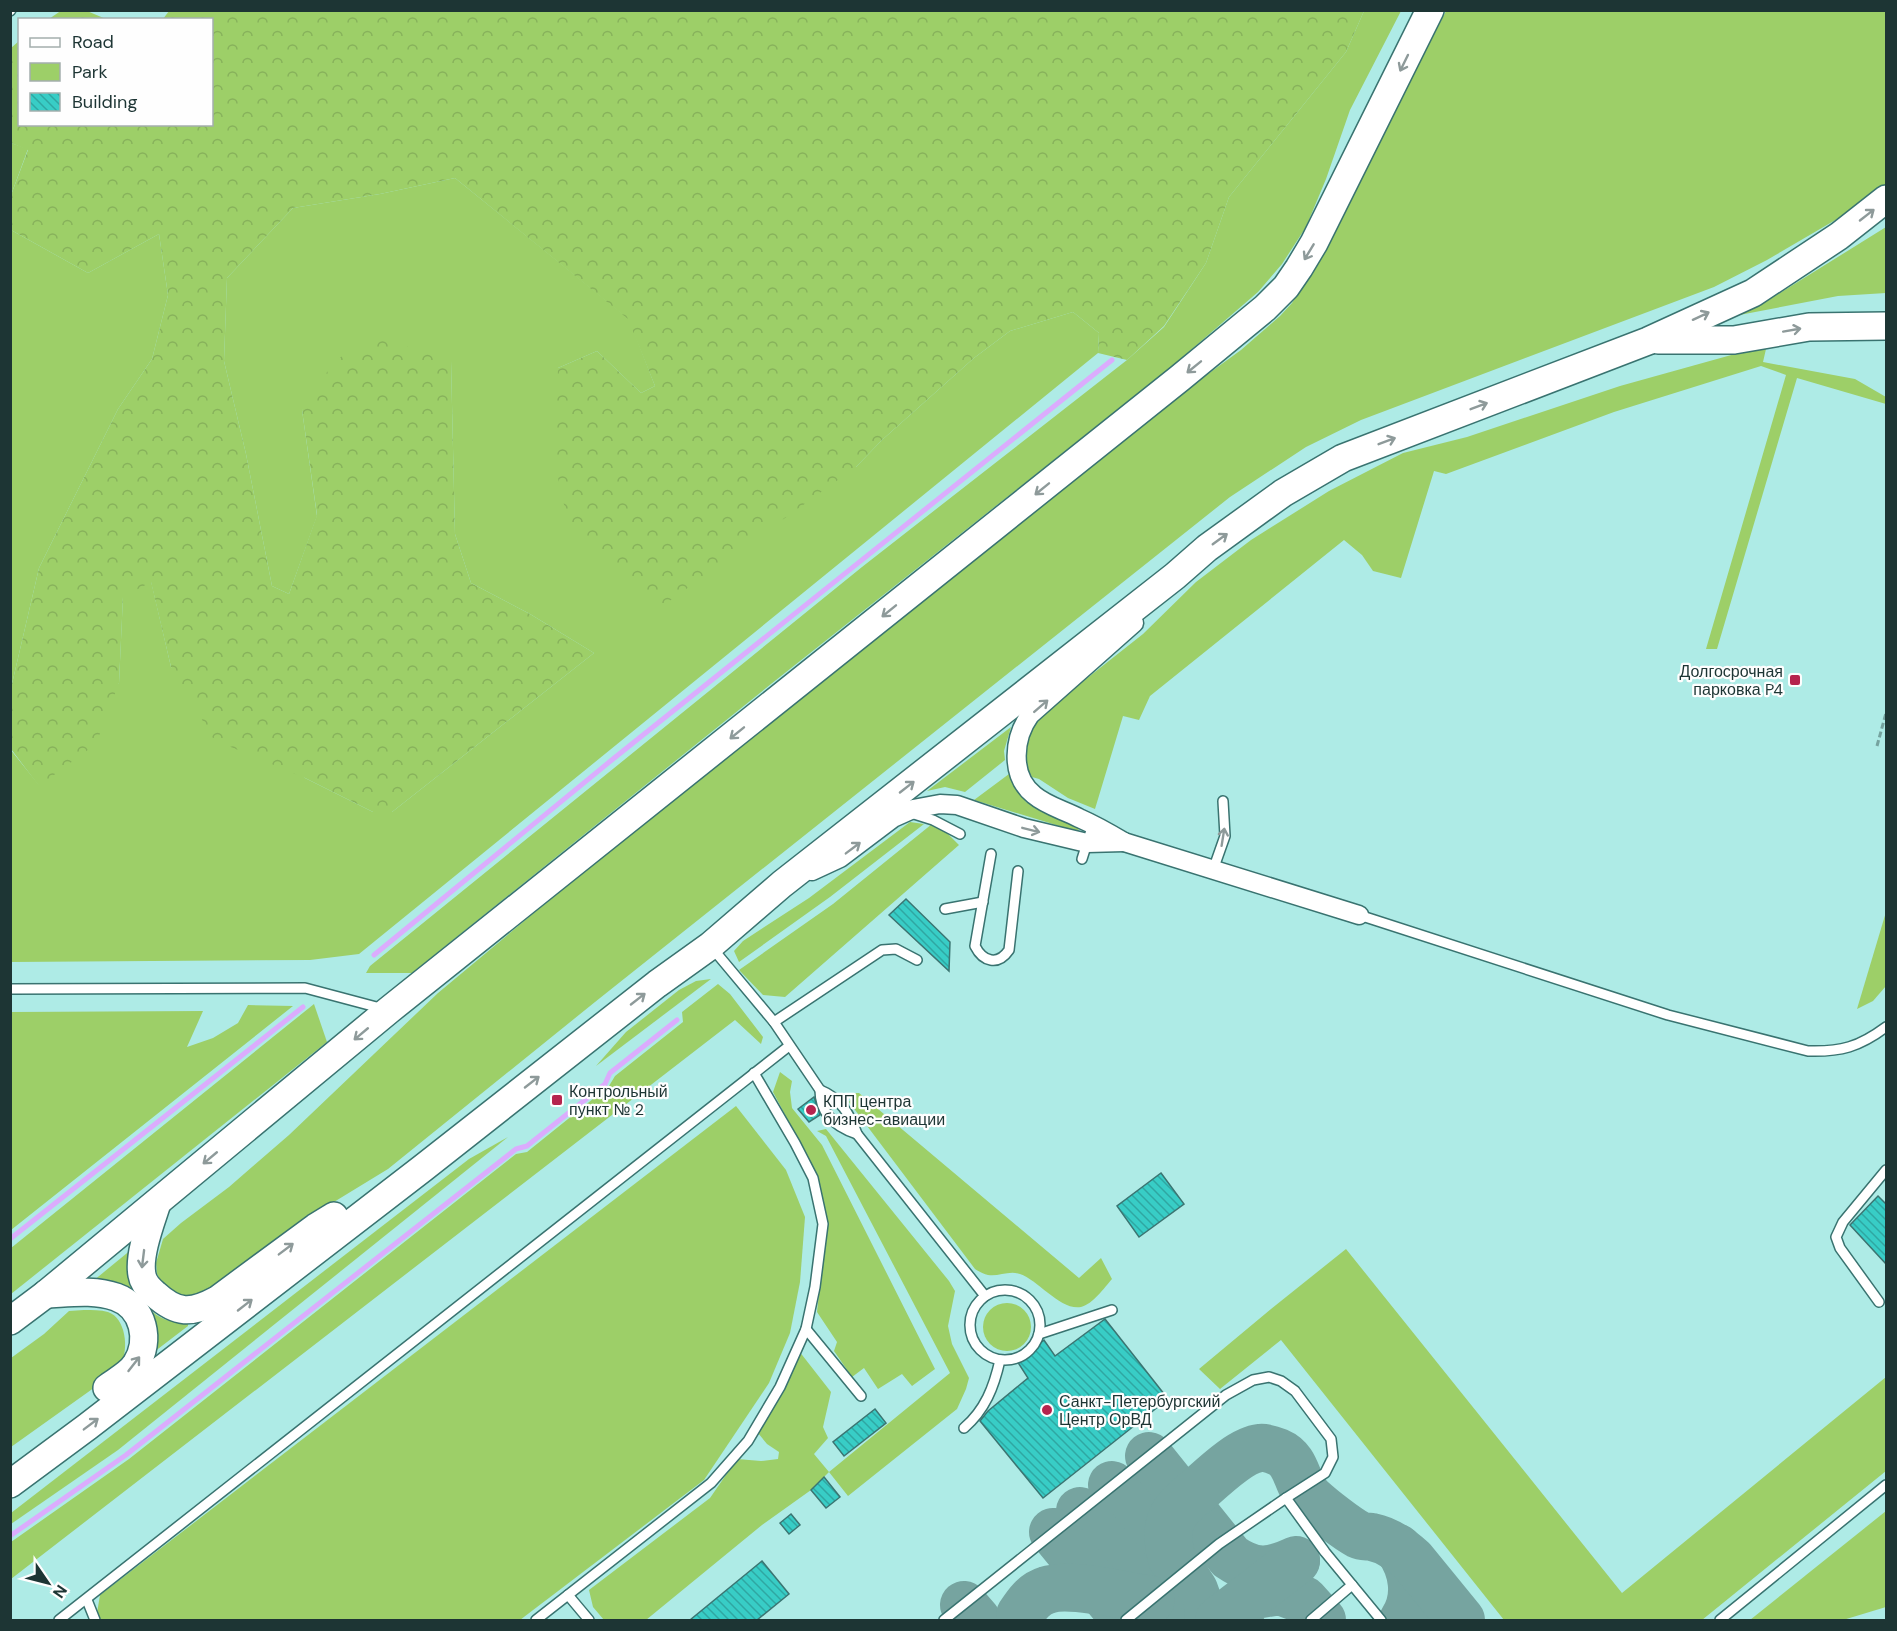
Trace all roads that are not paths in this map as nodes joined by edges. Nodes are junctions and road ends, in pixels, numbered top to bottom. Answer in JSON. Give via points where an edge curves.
{"nodes":[{"id":1,"x":1430,"y":10,"type":"edge"},
{"id":2,"x":1887,"y":199,"type":"edge"},
{"id":3,"x":1887,"y":326,"type":"edge"},
{"id":4,"x":1648,"y":340,"type":"junction"},
{"id":5,"x":1174,"y":576,"type":"junction"},
{"id":6,"x":1223,"y":801,"type":"dead end"},
{"id":7,"x":906,"y":812,"type":"junction"},
{"id":8,"x":1093,"y":824,"type":"junction"},
{"id":9,"x":960,"y":834,"type":"dead end"},
{"id":10,"x":1124,"y":842,"type":"junction"},
{"id":11,"x":1085,"y":851,"type":"junction"},
{"id":12,"x":991,"y":854,"type":"dead end"},
{"id":13,"x":1214,"y":870,"type":"junction"},
{"id":14,"x":1018,"y":871,"type":"dead end"},
{"id":15,"x":782,"y":884,"type":"junction"},
{"id":16,"x":983,"y":902,"type":"junction"},
{"id":17,"x":945,"y":909,"type":"dead end"},
{"id":18,"x":1359,"y":915,"type":"joint"},
{"id":19,"x":710,"y":946,"type":"junction"},
{"id":20,"x":917,"y":960,"type":"dead end"},
{"id":21,"x":10,"y":989,"type":"edge"},
{"id":22,"x":389,"y":1010,"type":"junction"},
{"id":23,"x":774,"y":1022,"type":"junction"},
{"id":24,"x":1887,"y":1027,"type":"edge"},
{"id":25,"x":789,"y":1046,"type":"junction"},
{"id":26,"x":754,"y":1073,"type":"junction"},
{"id":27,"x":820,"y":1090,"type":"junction"},
{"id":28,"x":857,"y":1134,"type":"junction"},
{"id":29,"x":448,"y":1148,"type":"junction"},
{"id":30,"x":1887,"y":1170,"type":"edge"},
{"id":31,"x":157,"y":1203,"type":"junction"},
{"id":32,"x":46,"y":1294,"type":"junction"},
{"id":33,"x":985,"y":1296,"type":"junction"},
{"id":34,"x":1879,"y":1302,"type":"dead end"},
{"id":35,"x":1112,"y":1310,"type":"dead end"},
{"id":36,"x":10,"y":1321,"type":"edge"},
{"id":37,"x":806,"y":1329,"type":"junction"},
{"id":38,"x":1039,"y":1334,"type":"junction"},
{"id":39,"x":1000,"y":1360,"type":"junction"},
{"id":40,"x":861,"y":1396,"type":"dead end"},
{"id":41,"x":964,"y":1428,"type":"dead end"},
{"id":42,"x":10,"y":1470,"type":"edge"},
{"id":43,"x":10,"y":1484,"type":"edge"},
{"id":44,"x":1887,"y":1485,"type":"edge"},
{"id":45,"x":1286,"y":1498,"type":"junction"},
{"id":46,"x":1352,"y":1585,"type":"junction"},
{"id":47,"x":568,"y":1595,"type":"junction"},
{"id":48,"x":87,"y":1599,"type":"junction"},
{"id":49,"x":59,"y":1620,"type":"edge"},
{"id":50,"x":95,"y":1620,"type":"edge"},
{"id":51,"x":536,"y":1620,"type":"edge"},
{"id":52,"x":590,"y":1620,"type":"edge"},
{"id":53,"x":944,"y":1620,"type":"edge"},
{"id":54,"x":1126,"y":1620,"type":"edge"},
{"id":55,"x":1311,"y":1620,"type":"edge"},
{"id":56,"x":1381,"y":1620,"type":"edge"},
{"id":57,"x":1720,"y":1620,"type":"edge"}],
"edges":[{"from":1,"to":22,"type":"main road","one_way":true,"via":[[1314,243],[1286,287],[1152,401]]},
{"from":4,"to":2,"type":"main road","one_way":true,"via":[[1752,293]]},
{"from":4,"to":3,"type":"main road","one_way":true,"via":[[1734,340],[1809,327]]},
{"from":5,"to":4,"type":"main road","one_way":true,"via":[[1283,493],[1343,458]]},
{"from":8,"to":5,"type":"street","one_way":true,"via":[[1043,801],[1024,784],[1016,756],[1024,724],[1147,610]]},
{"from":15,"to":5,"type":"main road","one_way":true},
{"from":13,"to":6,"type":"lane","one_way":true,"via":[[1225,836]]},
{"from":7,"to":9,"type":"lane"},
{"from":7,"to":11,"type":"street","one_way":true,"via":[[924,806],[957,805]]},
{"from":15,"to":7,"type":"street","one_way":true,"via":[[840,858]]},
{"from":8,"to":10,"type":"street"},
{"from":8,"to":11,"type":"lane"},
{"from":10,"to":11,"type":"street"},
{"from":10,"to":13,"type":"street"},
{"from":12,"to":16,"type":"lane"},
{"from":13,"to":18,"type":"street"},
{"from":14,"to":16,"type":"lane","via":[[1005,957],[985,959],[975,946]]},
{"from":15,"to":19,"type":"main road"},
{"from":16,"to":17,"type":"lane"},
{"from":18,"to":24,"type":"lane","via":[[1668,1015],[1808,1051],[1830,1052],[1859,1045]]},
{"from":19,"to":23,"type":"lane"},
{"from":29,"to":19,"type":"main road","one_way":true},
{"from":20,"to":23,"type":"lane","via":[[896,949],[882,950]]},
{"from":21,"to":22,"type":"lane","via":[[305,988]]},
{"from":22,"to":31,"type":"main road","one_way":true},
{"from":23,"to":25,"type":"lane"},
{"from":25,"to":26,"type":"lane"},
{"from":25,"to":27,"type":"lane"},
{"from":26,"to":37,"type":"lane","via":[[813,1178],[823,1224]]},
{"from":26,"to":48,"type":"lane"},
{"from":27,"to":28,"type":"lane","via":[[843,1106]]},
{"from":27,"to":28,"type":"lane","via":[[820,1102],[828,1116],[840,1128]]},
{"from":28,"to":33,"type":"lane"},
{"from":31,"to":29,"type":"main road","one_way":true,"via":[[144,1247],[142,1276],[169,1306],[202,1308],[316,1227]]},
{"from":43,"to":29,"type":"main road","one_way":true},
{"from":30,"to":34,"type":"lane","via":[[1843,1222],[1836,1237]]},
{"from":31,"to":32,"type":"main road"},
{"from":32,"to":36,"type":"main road"},
{"from":42,"to":32,"type":"main road","one_way":true,"via":[[29,1449],[135,1366],[143,1350],[140,1319],[117,1298],[93,1292]]},
{"from":33,"to":38,"type":"lane","via":[[1001,1290],[1017,1293],[1031,1302],[1039,1317]]},
{"from":33,"to":39,"type":"lane","via":[[974,1309],[969,1325],[973,1342],[984,1354]]},
{"from":35,"to":38,"type":"lane"},
{"from":37,"to":40,"type":"lane"},
{"from":37,"to":47,"type":"lane","via":[[780,1387],[748,1441],[711,1483]]},
{"from":38,"to":39,"type":"lane","via":[[1031,1349],[1017,1359]]},
{"from":39,"to":41,"type":"lane","via":[[992,1392],[975,1419]]},
{"from":44,"to":57,"type":"lane"},
{"from":45,"to":46,"type":"lane"},
{"from":45,"to":53,"type":"lane","via":[[1325,1473],[1333,1457],[1331,1439],[1295,1391],[1269,1377],[1253,1380],[1226,1395]]},
{"from":45,"to":54,"type":"lane","via":[[1218,1544]]},
{"from":46,"to":55,"type":"lane"},
{"from":46,"to":56,"type":"lane"},
{"from":47,"to":51,"type":"lane"},
{"from":47,"to":52,"type":"lane"},
{"from":48,"to":49,"type":"lane"},
{"from":48,"to":50,"type":"lane"}]}
